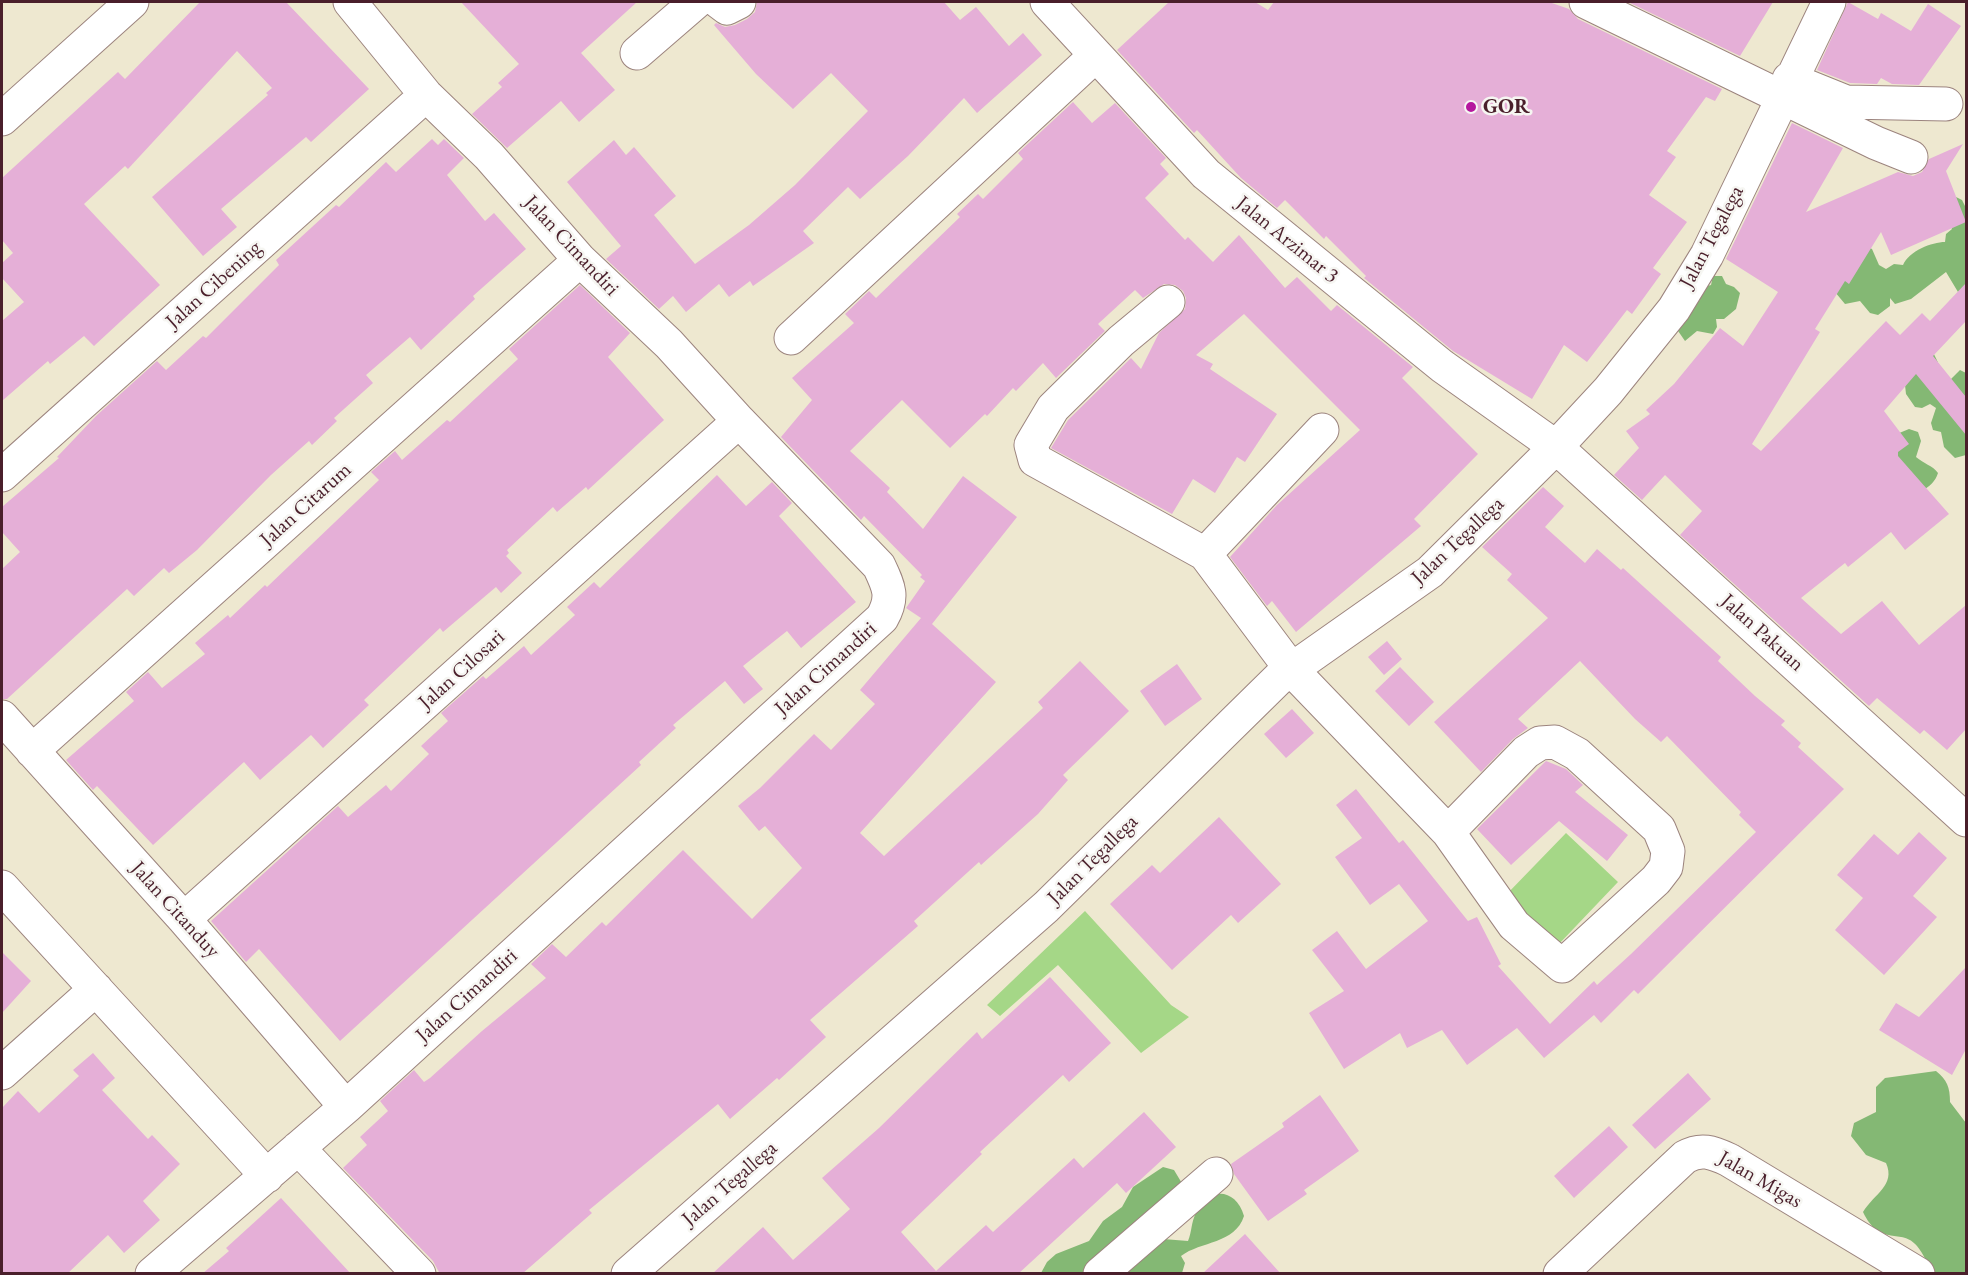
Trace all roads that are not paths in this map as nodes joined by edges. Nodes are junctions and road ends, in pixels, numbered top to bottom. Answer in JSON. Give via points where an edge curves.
{"nodes":[{"id":1,"x":132,"y":2,"type":"edge"},
{"id":2,"x":350,"y":2,"type":"edge"},
{"id":3,"x":696,"y":2,"type":"edge"},
{"id":4,"x":719,"y":2,"type":"edge"},
{"id":5,"x":739,"y":2,"type":"edge"},
{"id":6,"x":1047,"y":2,"type":"edge"},
{"id":7,"x":1586,"y":2,"type":"edge"},
{"id":8,"x":1829,"y":2,"type":"edge"},
{"id":9,"x":637,"y":53,"type":"dead end"},
{"id":10,"x":1096,"y":55,"type":"junction"},
{"id":11,"x":1786,"y":88,"type":"junction"},
{"id":12,"x":426,"y":95,"type":"junction"},
{"id":13,"x":1946,"y":104,"type":"dead end"},
{"id":14,"x":2,"y":119,"type":"edge"},
{"id":15,"x":1911,"y":157,"type":"dead end"},
{"id":16,"x":580,"y":260,"type":"junction"},
{"id":17,"x":1168,"y":302,"type":"dead end"},
{"id":18,"x":791,"y":338,"type":"dead end"},
{"id":19,"x":739,"y":421,"type":"junction"},
{"id":20,"x":1322,"y":430,"type":"dead end"},
{"id":21,"x":1556,"y":447,"type":"junction"},
{"id":22,"x":2,"y":475,"type":"edge"},
{"id":23,"x":1205,"y":554,"type":"junction"},
{"id":24,"x":1285,"y":674,"type":"junction"},
{"id":25,"x":2,"y":717,"type":"edge"},
{"id":26,"x":32,"y":750,"type":"junction"},
{"id":27,"x":1966,"y":820,"type":"edge"},
{"id":28,"x":1448,"y":832,"type":"junction"},
{"id":29,"x":2,"y":887,"type":"edge"},
{"id":30,"x":184,"y":919,"type":"junction"},
{"id":31,"x":96,"y":989,"type":"junction"},
{"id":32,"x":2,"y":1073,"type":"edge"},
{"id":33,"x":346,"y":1107,"type":"junction"},
{"id":34,"x":298,"y":1149,"type":"junction"},
{"id":35,"x":1216,"y":1174,"type":"dead end"},
{"id":36,"x":267,"y":1176,"type":"junction"},
{"id":37,"x":152,"y":1274,"type":"edge"},
{"id":38,"x":419,"y":1274,"type":"edge"},
{"id":39,"x":628,"y":1274,"type":"edge"},
{"id":40,"x":1100,"y":1274,"type":"edge"},
{"id":41,"x":1560,"y":1274,"type":"edge"},
{"id":42,"x":1918,"y":1274,"type":"edge"}],
"edges":[{"from":1,"to":14,"type":"street"},
{"from":2,"to":12,"type":"street","name":"Jalan Cimandiri"},
{"from":3,"to":9,"type":"street"},
{"from":4,"to":5,"type":"street","via":[[727,8]]},
{"from":6,"to":10,"type":"street","name":"Jalan Arzimar 3"},
{"from":7,"to":11,"type":"street"},
{"from":8,"to":11,"type":"street","name":"Jalan Tegalega"},
{"from":10,"to":18,"type":"street"},
{"from":10,"to":21,"type":"street","name":"Jalan Arzimar 3","via":[[1206,174],[1442,366]]},
{"from":11,"to":13,"type":"street","via":[[1846,102]]},
{"from":11,"to":15,"type":"street"},
{"from":11,"to":21,"type":"street","name":"Jalan Tegalega","via":[[1707,255],[1674,309],[1608,391]]},
{"from":12,"to":16,"type":"street","name":"Jalan Cimandiri","via":[[489,156]]},
{"from":12,"to":22,"type":"street","name":"Jalan Cibening"},
{"from":16,"to":19,"type":"street","name":"Jalan Cimandiri","via":[[669,344]]},
{"from":16,"to":26,"type":"street","name":"Jalan Citarum"},
{"from":17,"to":23,"type":"street","via":[[1121,341],[1053,408],[1032,446],[1033,454],[1035,460]]},
{"from":19,"to":30,"type":"street","name":"Jalan Cilosari"},
{"from":19,"to":33,"type":"street","name":"Jalan Cimandiri","via":[[879,566],[888,585],[890,604],[882,618]]},
{"from":20,"to":23,"type":"street"},
{"from":21,"to":24,"type":"street","name":"Jalan Tegallega","via":[[1430,572]]},
{"from":21,"to":27,"type":"street","name":"Jalan Pakuan"},
{"from":23,"to":24,"type":"street"},
{"from":24,"to":28,"type":"street"},
{"from":24,"to":39,"type":"street","name":"Jalan Tegallega","via":[[1046,907]]},
{"from":25,"to":26,"type":"street","name":"Jalan Citanduy"},
{"from":26,"to":30,"type":"street","name":"Jalan Citanduy"},
{"from":28,"to":28,"type":"street","via":[[1526,752],[1540,743],[1555,742],[1577,754],[1659,830],[1668,851],[1666,867],[1656,880],[1562,966],[1514,926]]},
{"from":29,"to":31,"type":"street"},
{"from":30,"to":33,"type":"street","name":"Jalan Citanduy"},
{"from":31,"to":32,"type":"street"},
{"from":31,"to":36,"type":"street"},
{"from":33,"to":34,"type":"street","name":"Jalan Cimandiri"},
{"from":34,"to":36,"type":"street","name":"Jalan Cimandiri"},
{"from":34,"to":38,"type":"street"},
{"from":35,"to":40,"type":"street"},
{"from":36,"to":37,"type":"street","name":"Jalan Cimandiri"},
{"from":41,"to":42,"type":"street","name":"Jalan Migas","via":[[1696,1151],[1729,1160]]}]}
